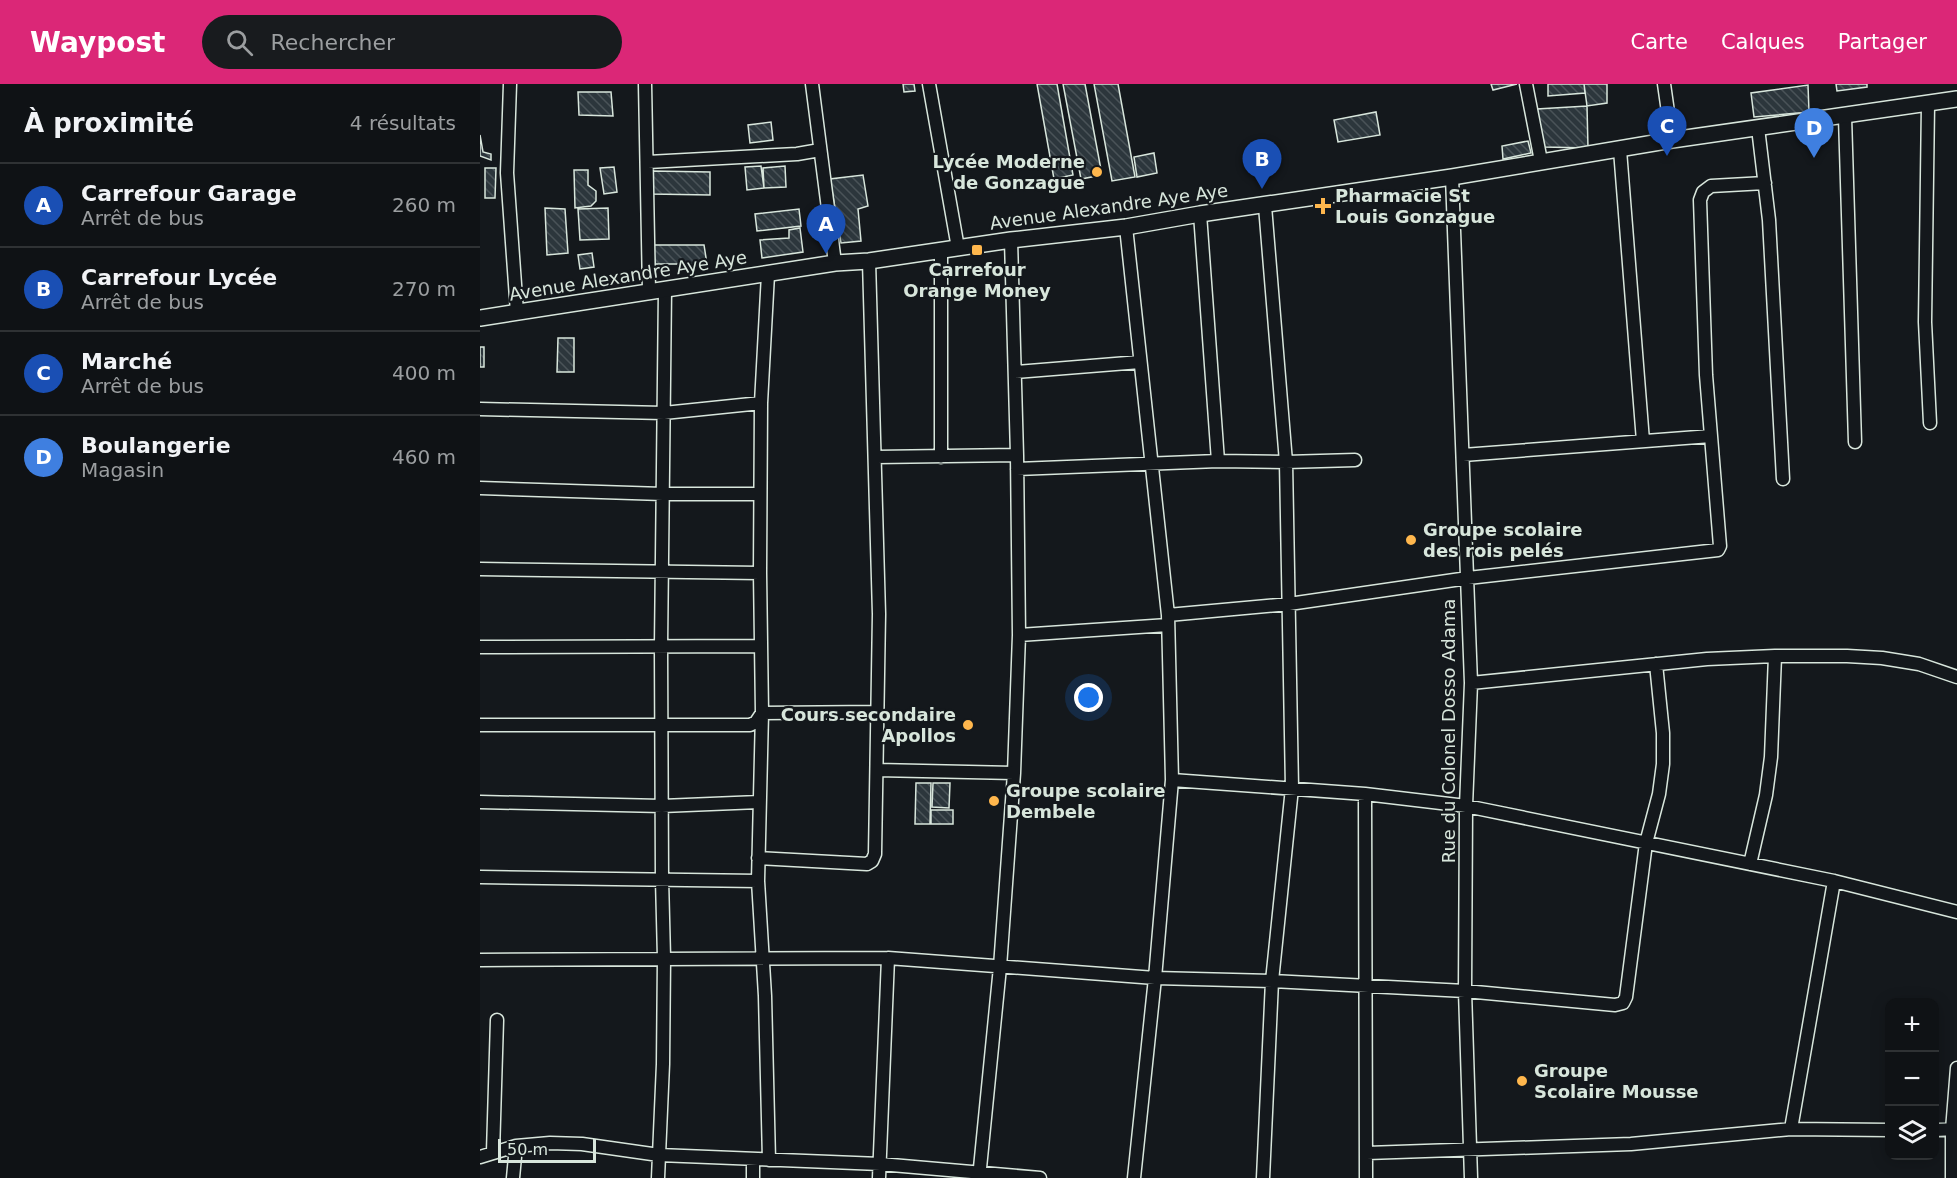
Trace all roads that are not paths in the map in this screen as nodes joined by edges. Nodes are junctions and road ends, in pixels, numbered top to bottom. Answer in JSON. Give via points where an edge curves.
{"nodes":[{"id":1,"x":510,"y":84,"type":"edge"},
{"id":2,"x":645,"y":84,"type":"edge"},
{"id":3,"x":812,"y":84,"type":"edge"},
{"id":4,"x":929,"y":84,"type":"edge"},
{"id":5,"x":1526,"y":84,"type":"edge"},
{"id":6,"x":1665,"y":84,"type":"edge"},
{"id":7,"x":1957,"y":99,"type":"edge"},
{"id":8,"x":1928,"y":104,"type":"junction"},
{"id":9,"x":1845,"y":117,"type":"junction"},
{"id":10,"x":1758,"y":128,"type":"junction"},
{"id":11,"x":1672,"y":141,"type":"junction"},
{"id":12,"x":820,"y":150,"type":"junction"},
{"id":13,"x":1620,"y":150,"type":"junction"},
{"id":14,"x":648,"y":162,"type":"junction"},
{"id":15,"x":1542,"y":162,"type":"junction"},
{"id":16,"x":1452,"y":177,"type":"junction"},
{"id":17,"x":1765,"y":183,"type":"junction"},
{"id":18,"x":1264,"y":206,"type":"junction"},
{"id":19,"x":1200,"y":214,"type":"junction"},
{"id":20,"x":1126,"y":227,"type":"junction"},
{"id":21,"x":1011,"y":240,"type":"junction"},
{"id":22,"x":958,"y":248,"type":"junction"},
{"id":23,"x":941,"y":250,"type":"junction"},
{"id":24,"x":869,"y":261,"type":"junction"},
{"id":25,"x":835,"y":263,"type":"junction"},
{"id":26,"x":768,"y":274,"type":"junction"},
{"id":27,"x":665,"y":289,"type":"junction"},
{"id":28,"x":649,"y":291,"type":"junction"},
{"id":29,"x":517,"y":312,"type":"junction"},
{"id":30,"x":480,"y":318,"type":"edge"},
{"id":31,"x":1140,"y":362,"type":"junction"},
{"id":32,"x":1015,"y":372,"type":"junction"},
{"id":33,"x":761,"y":403,"type":"junction"},
{"id":34,"x":480,"y":409,"type":"edge"},
{"id":35,"x":664,"y":412,"type":"junction"},
{"id":36,"x":1930,"y":423,"type":"dead end"},
{"id":37,"x":1711,"y":436,"type":"junction"},
{"id":38,"x":1643,"y":441,"type":"junction"},
{"id":39,"x":1855,"y":442,"type":"dead end"},
{"id":40,"x":1017,"y":455,"type":"junction"},
{"id":41,"x":1463,"y":455,"type":"junction"},
{"id":42,"x":876,"y":457,"type":"junction"},
{"id":43,"x":941,"y":457,"type":"junction"},
{"id":44,"x":1355,"y":460,"type":"dead end"},
{"id":45,"x":1218,"y":461,"type":"junction"},
{"id":46,"x":1286,"y":462,"type":"junction"},
{"id":47,"x":1151,"y":464,"type":"junction"},
{"id":48,"x":1017,"y":469,"type":"junction"},
{"id":49,"x":1783,"y":480,"type":"dead end"},
{"id":50,"x":480,"y":488,"type":"edge"},
{"id":51,"x":663,"y":494,"type":"junction"},
{"id":52,"x":760,"y":494,"type":"junction"},
{"id":53,"x":480,"y":569,"type":"edge"},
{"id":54,"x":662,"y":572,"type":"junction"},
{"id":55,"x":760,"y":573,"type":"junction"},
{"id":56,"x":1468,"y":578,"type":"junction"},
{"id":57,"x":1289,"y":604,"type":"junction"},
{"id":58,"x":1168,"y":620,"type":"junction"},
{"id":59,"x":1019,"y":635,"type":"junction"},
{"id":60,"x":761,"y":646,"type":"junction"},
{"id":61,"x":480,"y":647,"type":"edge"},
{"id":62,"x":661,"y":647,"type":"junction"},
{"id":63,"x":1775,"y":656,"type":"junction"},
{"id":64,"x":1656,"y":664,"type":"junction"},
{"id":65,"x":1957,"y":677,"type":"edge"},
{"id":66,"x":1471,"y":683,"type":"junction"},
{"id":67,"x":762,"y":712,"type":"junction"},
{"id":68,"x":878,"y":712,"type":"junction"},
{"id":69,"x":480,"y":725,"type":"edge"},
{"id":70,"x":662,"y":726,"type":"junction"},
{"id":71,"x":877,"y":770,"type":"junction"},
{"id":72,"x":1014,"y":773,"type":"junction"},
{"id":73,"x":1172,"y":780,"type":"junction"},
{"id":74,"x":1292,"y":788,"type":"junction"},
{"id":75,"x":1365,"y":794,"type":"junction"},
{"id":76,"x":480,"y":802,"type":"edge"},
{"id":77,"x":759,"y":802,"type":"junction"},
{"id":78,"x":662,"y":806,"type":"junction"},
{"id":79,"x":1466,"y":806,"type":"junction"},
{"id":80,"x":1646,"y":843,"type":"junction"},
{"id":81,"x":758,"y":858,"type":"junction"},
{"id":82,"x":1750,"y":864,"type":"junction"},
{"id":83,"x":480,"y":877,"type":"edge"},
{"id":84,"x":662,"y":879,"type":"junction"},
{"id":85,"x":758,"y":881,"type":"junction"},
{"id":86,"x":1834,"y":881,"type":"junction"},
{"id":87,"x":1957,"y":912,"type":"edge"},
{"id":88,"x":664,"y":958,"type":"junction"},
{"id":89,"x":888,"y":958,"type":"junction"},
{"id":90,"x":480,"y":960,"type":"edge"},
{"id":91,"x":763,"y":960,"type":"junction"},
{"id":92,"x":1000,"y":967,"type":"junction"},
{"id":93,"x":1155,"y":978,"type":"junction"},
{"id":94,"x":1272,"y":981,"type":"junction"},
{"id":95,"x":1366,"y":987,"type":"junction"},
{"id":96,"x":1465,"y":991,"type":"junction"},
{"id":97,"x":497,"y":1020,"type":"dead end"},
{"id":98,"x":1957,"y":1068,"type":"edge"},
{"id":99,"x":1791,"y":1129,"type":"junction"},
{"id":100,"x":1885,"y":1130,"type":"edge"},
{"id":101,"x":1954,"y":1130,"type":"edge"},
{"id":102,"x":516,"y":1146,"type":"junction"},
{"id":103,"x":1469,"y":1151,"type":"junction"},
{"id":104,"x":493,"y":1152,"type":"junction"},
{"id":105,"x":1366,"y":1153,"type":"junction"},
{"id":106,"x":659,"y":1155,"type":"junction"},
{"id":107,"x":480,"y":1157,"type":"edge"},
{"id":108,"x":753,"y":1160,"type":"junction"},
{"id":109,"x":769,"y":1160,"type":"junction"},
{"id":110,"x":880,"y":1164,"type":"junction"},
{"id":111,"x":979,"y":1175,"type":"edge"},
{"id":112,"x":513,"y":1178,"type":"edge"},
{"id":113,"x":658,"y":1178,"type":"edge"},
{"id":114,"x":753,"y":1178,"type":"edge"},
{"id":115,"x":879,"y":1178,"type":"edge"},
{"id":116,"x":1040,"y":1178,"type":"edge"},
{"id":117,"x":1134,"y":1178,"type":"edge"},
{"id":118,"x":1263,"y":1178,"type":"edge"},
{"id":119,"x":1366,"y":1178,"type":"edge"},
{"id":120,"x":1471,"y":1178,"type":"edge"},
{"id":121,"x":1952,"y":1178,"type":"edge"}],
"edges":[{"from":1,"to":29,"type":"street","via":[[507,173]]},
{"from":2,"to":14,"type":"street"},
{"from":3,"to":12,"type":"street"},
{"from":4,"to":22,"type":"street"},
{"from":5,"to":15,"type":"street"},
{"from":6,"to":11,"type":"street"},
{"from":7,"to":8,"type":"street","name":"Avenue Alexandre Aye Aye"},
{"from":8,"to":9,"type":"street","name":"Avenue Alexandre Aye Aye"},
{"from":8,"to":36,"type":"street","via":[[1925,322]]},
{"from":9,"to":10,"type":"street","name":"Avenue Alexandre Aye Aye"},
{"from":9,"to":39,"type":"street"},
{"from":10,"to":11,"type":"street","name":"Avenue Alexandre Aye Aye"},
{"from":10,"to":17,"type":"street"},
{"from":11,"to":13,"type":"street","name":"Avenue Alexandre Aye Aye"},
{"from":12,"to":14,"type":"street"},
{"from":12,"to":25,"type":"street"},
{"from":13,"to":15,"type":"street","name":"Avenue Alexandre Aye Aye"},
{"from":13,"to":38,"type":"street"},
{"from":14,"to":28,"type":"street"},
{"from":15,"to":16,"type":"street","name":"Avenue Alexandre Aye Aye"},
{"from":16,"to":18,"type":"street","name":"Avenue Alexandre Aye Aye"},
{"from":16,"to":41,"type":"street","name":"Rue du Colonel Dosso Adama"},
{"from":17,"to":37,"type":"street","via":[[1711,186],[1700,200]]},
{"from":17,"to":49,"type":"street"},
{"from":18,"to":19,"type":"street","name":"Avenue Alexandre Aye Aye"},
{"from":18,"to":46,"type":"street"},
{"from":19,"to":20,"type":"street","name":"Avenue Alexandre Aye Aye"},
{"from":19,"to":45,"type":"street"},
{"from":20,"to":21,"type":"street","name":"Avenue Alexandre Aye Aye"},
{"from":20,"to":31,"type":"street"},
{"from":21,"to":22,"type":"street","name":"Avenue Alexandre Aye Aye"},
{"from":21,"to":32,"type":"street"},
{"from":22,"to":23,"type":"street","name":"Avenue Alexandre Aye Aye"},
{"from":23,"to":24,"type":"street","name":"Avenue Alexandre Aye Aye"},
{"from":23,"to":43,"type":"street"},
{"from":24,"to":25,"type":"street","name":"Avenue Alexandre Aye Aye"},
{"from":24,"to":42,"type":"street"},
{"from":25,"to":26,"type":"street","name":"Avenue Alexandre Aye Aye"},
{"from":26,"to":27,"type":"street","name":"Avenue Alexandre Aye Aye"},
{"from":26,"to":33,"type":"street"},
{"from":27,"to":28,"type":"street","name":"Avenue Alexandre Aye Aye"},
{"from":27,"to":35,"type":"street"},
{"from":28,"to":29,"type":"street","name":"Avenue Alexandre Aye Aye"},
{"from":29,"to":30,"type":"street","name":"Avenue Alexandre Aye Aye"},
{"from":31,"to":32,"type":"street"},
{"from":31,"to":47,"type":"street"},
{"from":32,"to":40,"type":"street"},
{"from":33,"to":35,"type":"street"},
{"from":33,"to":52,"type":"street"},
{"from":34,"to":35,"type":"street"},
{"from":35,"to":51,"type":"street"},
{"from":37,"to":38,"type":"street"},
{"from":37,"to":56,"type":"street","via":[[1718,550]]},
{"from":38,"to":41,"type":"street"},
{"from":40,"to":43,"type":"street"},
{"from":40,"to":48,"type":"street"},
{"from":41,"to":56,"type":"street","name":"Rue du Colonel Dosso Adama"},
{"from":42,"to":43,"type":"street"},
{"from":42,"to":68,"type":"street"},
{"from":44,"to":46,"type":"street"},
{"from":45,"to":46,"type":"street"},
{"from":45,"to":47,"type":"street"},
{"from":46,"to":57,"type":"street"},
{"from":47,"to":48,"type":"street"},
{"from":47,"to":58,"type":"street"},
{"from":48,"to":59,"type":"street"},
{"from":50,"to":51,"type":"street"},
{"from":51,"to":52,"type":"street"},
{"from":51,"to":54,"type":"street"},
{"from":52,"to":55,"type":"street"},
{"from":53,"to":54,"type":"street"},
{"from":54,"to":55,"type":"street"},
{"from":54,"to":62,"type":"street"},
{"from":55,"to":60,"type":"street"},
{"from":56,"to":57,"type":"street"},
{"from":56,"to":66,"type":"street","name":"Rue du Colonel Dosso Adama"},
{"from":57,"to":58,"type":"street"},
{"from":57,"to":74,"type":"street"},
{"from":58,"to":59,"type":"street"},
{"from":58,"to":73,"type":"street"},
{"from":59,"to":72,"type":"street"},
{"from":60,"to":62,"type":"street"},
{"from":60,"to":67,"type":"street"},
{"from":61,"to":62,"type":"street"},
{"from":62,"to":70,"type":"street"},
{"from":63,"to":64,"type":"street"},
{"from":63,"to":65,"type":"street","via":[[1882,658],[1918,664]]},
{"from":63,"to":82,"type":"street","via":[[1771,757]]},
{"from":64,"to":66,"type":"street"},
{"from":64,"to":80,"type":"street","via":[[1664,733],[1663,764]]},
{"from":66,"to":79,"type":"street","name":"Rue du Colonel Dosso Adama"},
{"from":67,"to":68,"type":"street"},
{"from":67,"to":70,"type":"street","via":[[750,725]]},
{"from":67,"to":77,"type":"street"},
{"from":68,"to":71,"type":"street"},
{"from":69,"to":70,"type":"street"},
{"from":70,"to":78,"type":"street"},
{"from":71,"to":72,"type":"street"},
{"from":71,"to":81,"type":"street","via":[[872,861],[867,864]]},
{"from":72,"to":92,"type":"street"},
{"from":73,"to":74,"type":"street"},
{"from":73,"to":93,"type":"street"},
{"from":74,"to":75,"type":"street"},
{"from":74,"to":94,"type":"street"},
{"from":75,"to":79,"type":"street"},
{"from":75,"to":95,"type":"street"},
{"from":76,"to":78,"type":"street"},
{"from":77,"to":78,"type":"street"},
{"from":77,"to":81,"type":"street"},
{"from":78,"to":84,"type":"street"},
{"from":79,"to":80,"type":"street"},
{"from":79,"to":96,"type":"street","name":"Rue du Colonel Dosso Adama"},
{"from":80,"to":82,"type":"street"},
{"from":80,"to":96,"type":"street","via":[[1623,1003]]},
{"from":81,"to":85,"type":"street"},
{"from":82,"to":86,"type":"street"},
{"from":83,"to":84,"type":"street"},
{"from":84,"to":85,"type":"street"},
{"from":84,"to":88,"type":"street"},
{"from":85,"to":91,"type":"street"},
{"from":86,"to":87,"type":"street"},
{"from":86,"to":99,"type":"street"},
{"from":88,"to":90,"type":"street"},
{"from":88,"to":91,"type":"street"},
{"from":88,"to":106,"type":"street"},
{"from":89,"to":91,"type":"street"},
{"from":89,"to":92,"type":"street"},
{"from":89,"to":110,"type":"street"},
{"from":91,"to":109,"type":"street"},
{"from":92,"to":93,"type":"street"},
{"from":92,"to":111,"type":"street"},
{"from":93,"to":94,"type":"street"},
{"from":93,"to":117,"type":"street"},
{"from":94,"to":95,"type":"street"},
{"from":94,"to":118,"type":"street"},
{"from":95,"to":96,"type":"street"},
{"from":95,"to":105,"type":"street"},
{"from":96,"to":103,"type":"street","name":"Rue du Colonel Dosso Adama"},
{"from":97,"to":104,"type":"street"},
{"from":98,"to":101,"type":"street"},
{"from":99,"to":100,"type":"street"},
{"from":99,"to":103,"type":"street","via":[[1631,1144]]},
{"from":101,"to":121,"type":"street"},
{"from":102,"to":104,"type":"street"},
{"from":102,"to":106,"type":"street","via":[[582,1143]]},
{"from":102,"to":112,"type":"street"},
{"from":103,"to":105,"type":"street"},
{"from":103,"to":120,"type":"street","name":"Rue du Colonel Dosso Adama"},
{"from":104,"to":107,"type":"street"},
{"from":105,"to":119,"type":"street"},
{"from":106,"to":108,"type":"street"},
{"from":106,"to":113,"type":"street"},
{"from":108,"to":109,"type":"street"},
{"from":108,"to":114,"type":"street"},
{"from":109,"to":110,"type":"street"},
{"from":110,"to":111,"type":"street"},
{"from":110,"to":115,"type":"street"},
{"from":111,"to":116,"type":"street"}]}
